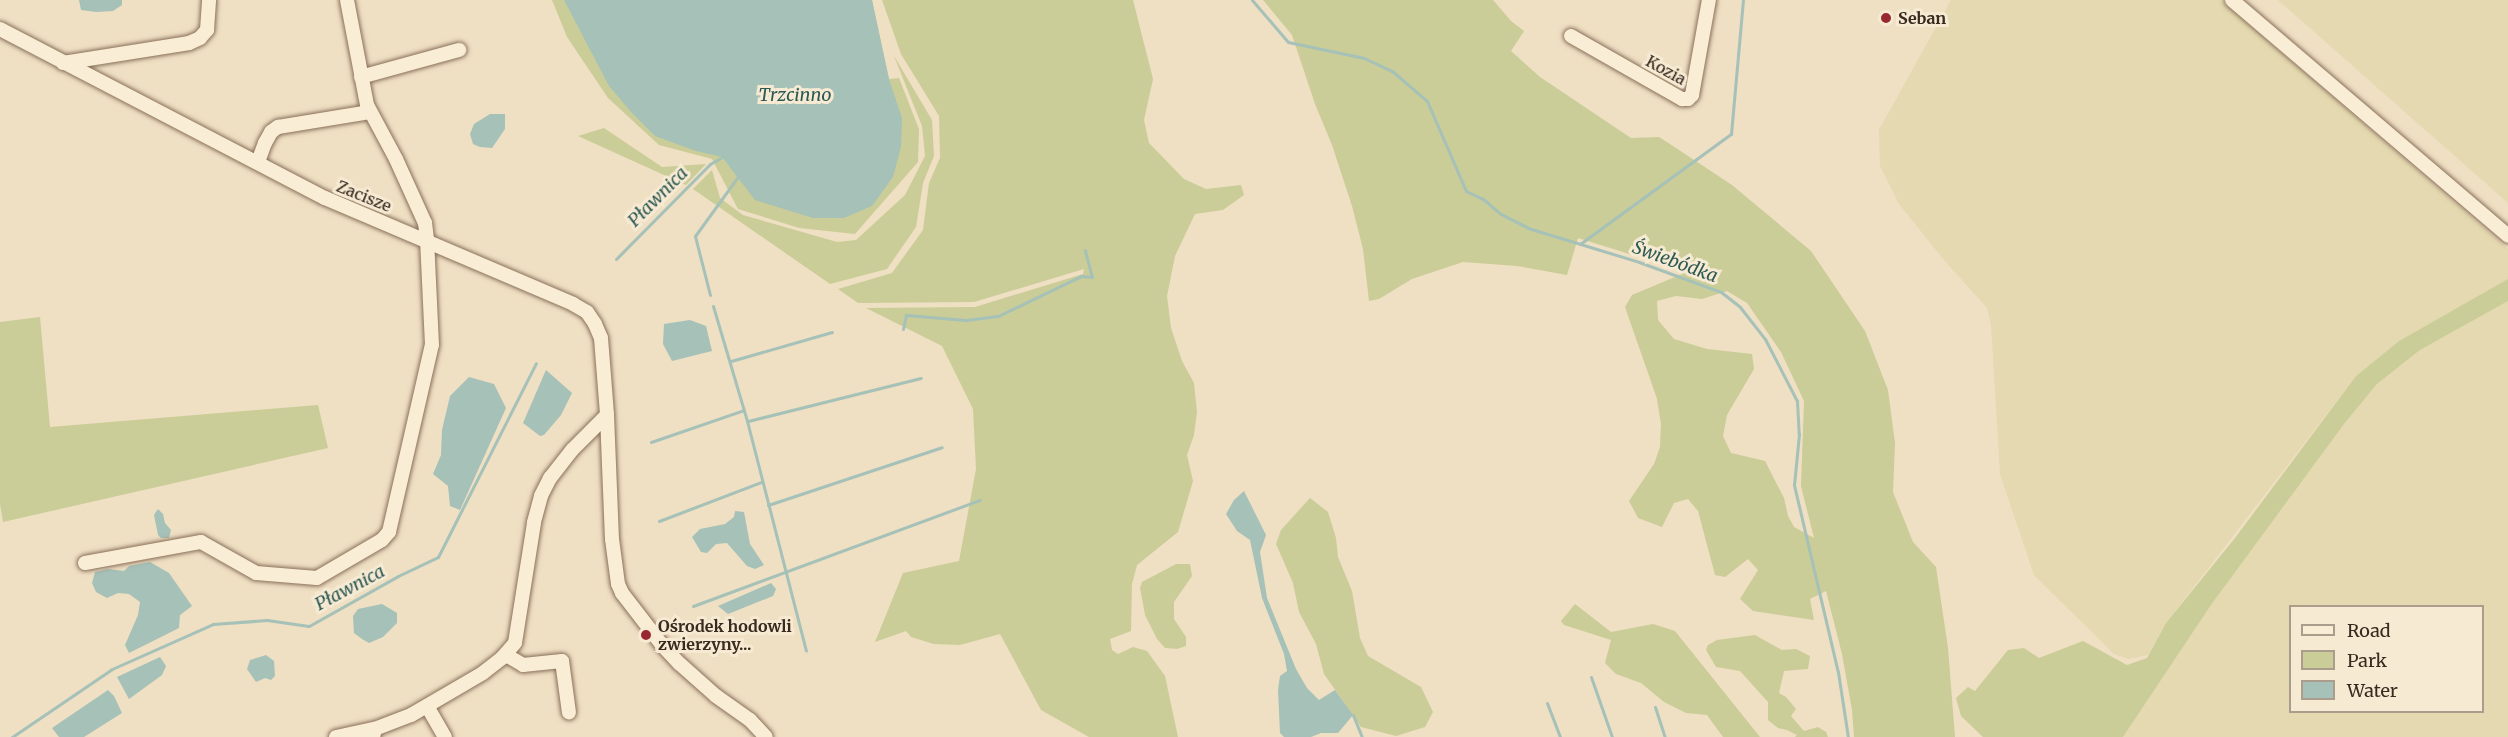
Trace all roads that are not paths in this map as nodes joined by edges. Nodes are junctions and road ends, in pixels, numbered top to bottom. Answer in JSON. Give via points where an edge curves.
{"nodes":[{"id":1,"x":209,"y":0,"type":"edge"},
{"id":2,"x":347,"y":0,"type":"edge"},
{"id":3,"x":1709,"y":0,"type":"edge"},
{"id":4,"x":2232,"y":0,"type":"edge"},
{"id":5,"x":0,"y":29,"type":"edge"},
{"id":6,"x":1571,"y":36,"type":"dead end"},
{"id":7,"x":459,"y":50,"type":"dead end"},
{"id":8,"x":63,"y":63,"type":"junction"},
{"id":9,"x":361,"y":77,"type":"junction"},
{"id":10,"x":370,"y":112,"type":"junction"},
{"id":11,"x":258,"y":162,"type":"junction"},
{"id":12,"x":2508,"y":236,"type":"edge"},
{"id":13,"x":427,"y":239,"type":"junction"},
{"id":14,"x":607,"y":415,"type":"junction"},
{"id":15,"x":85,"y":563,"type":"dead end"},
{"id":16,"x":506,"y":655,"type":"junction"},
{"id":17,"x":427,"y":706,"type":"junction"},
{"id":18,"x":569,"y":713,"type":"dead end"},
{"id":19,"x":374,"y":733,"type":"edge"},
{"id":20,"x":336,"y":737,"type":"edge"},
{"id":21,"x":445,"y":737,"type":"edge"},
{"id":22,"x":766,"y":737,"type":"edge"}],
"edges":[{"from":1,"to":8,"type":"street","via":[[207,30],[189,43]]},
{"from":2,"to":9,"type":"street","name":"Zacisze"},
{"from":3,"to":6,"type":"street","name":"Kozia","via":[[1688,99]]},
{"from":4,"to":12,"type":"street"},
{"from":5,"to":8,"type":"street","name":"Zacisze"},
{"from":7,"to":9,"type":"street"},
{"from":8,"to":11,"type":"street","name":"Zacisze"},
{"from":9,"to":10,"type":"street","name":"Zacisze"},
{"from":10,"to":11,"type":"street","via":[[278,127],[271,132]]},
{"from":10,"to":13,"type":"street","name":"Zacisze","via":[[425,223]]},
{"from":11,"to":13,"type":"street","name":"Zacisze","via":[[325,198]]},
{"from":13,"to":14,"type":"street","via":[[587,312],[601,338]]},
{"from":13,"to":15,"type":"street","via":[[432,345],[389,532],[382,540],[317,578],[256,573],[201,542]]},
{"from":14,"to":16,"type":"street","via":[[572,450],[541,496],[519,633]]},
{"from":14,"to":22,"type":"street","via":[[612,539],[622,593],[674,657]]},
{"from":16,"to":17,"type":"street"},
{"from":16,"to":18,"type":"street","via":[[523,665],[562,661]]},
{"from":17,"to":19,"type":"street"},
{"from":17,"to":21,"type":"street"},
{"from":19,"to":20,"type":"street"}]}
